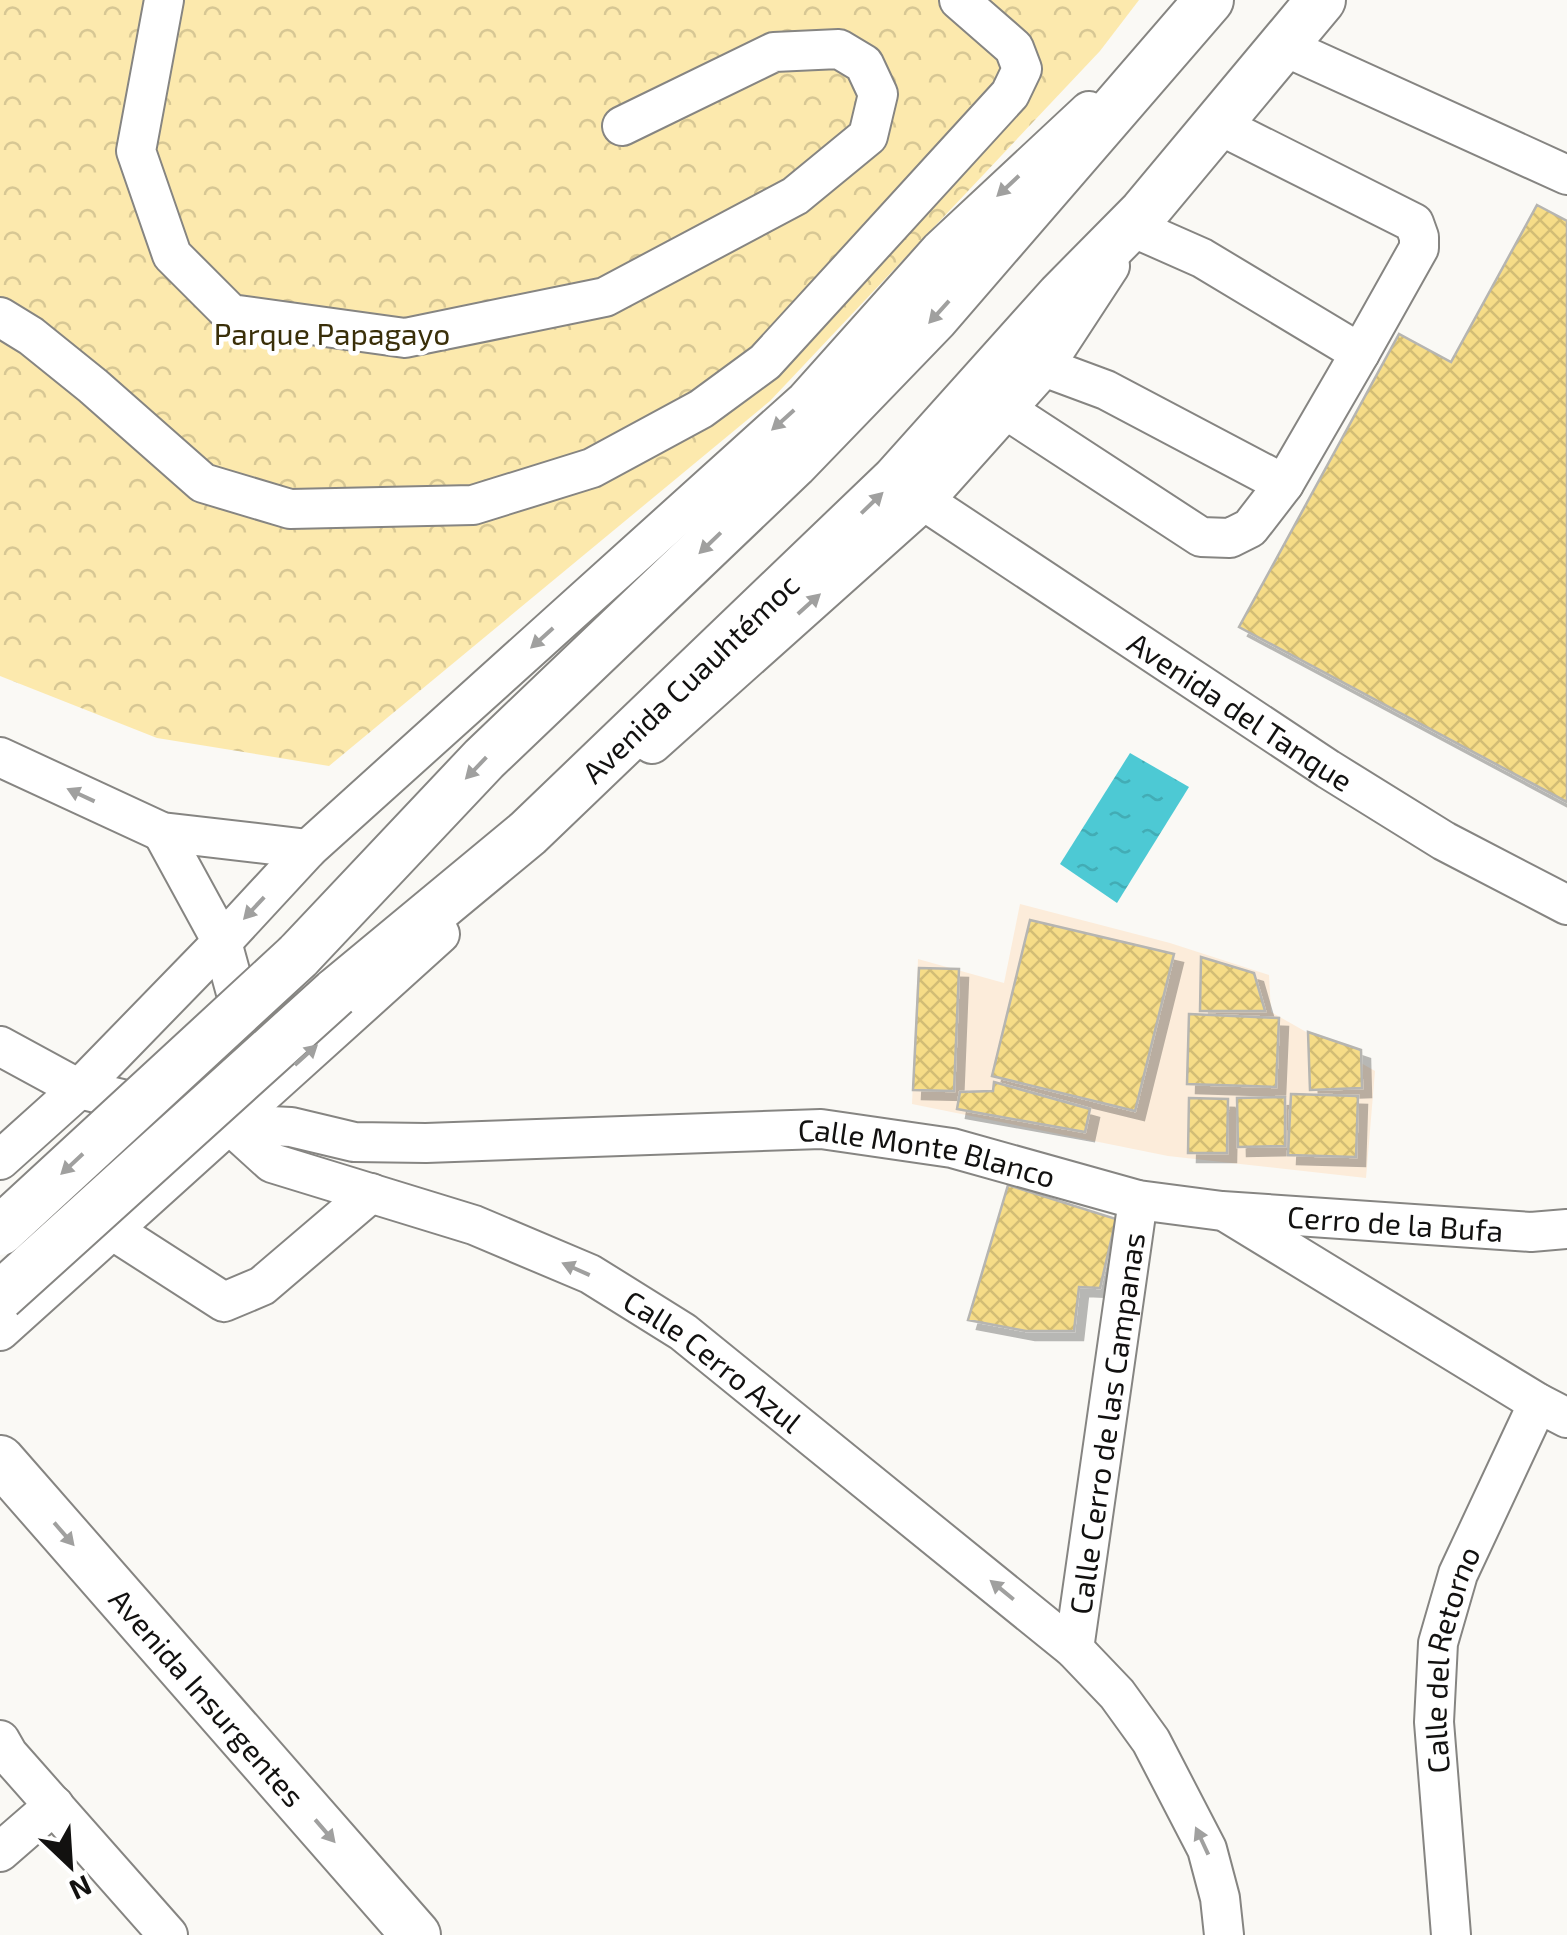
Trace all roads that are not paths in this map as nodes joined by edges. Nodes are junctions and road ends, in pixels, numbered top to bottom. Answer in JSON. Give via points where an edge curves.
{"nodes":[{"id":1,"x":164,"y":0,"type":"edge"},
{"id":2,"x":959,"y":0,"type":"edge"},
{"id":3,"x":1208,"y":0,"type":"edge"},
{"id":4,"x":1321,"y":0,"type":"edge"},
{"id":5,"x":1283,"y":46,"type":"junction"},
{"id":6,"x":1216,"y":124,"type":"junction"},
{"id":7,"x":622,"y":126,"type":"dead end"},
{"id":8,"x":1567,"y":175,"type":"edge"},
{"id":9,"x":1140,"y":220,"type":"junction"},
{"id":10,"x":0,"y":317,"type":"edge"},
{"id":11,"x":1360,"y":353,"type":"junction"},
{"id":12,"x":1044,"y":367,"type":"junction"},
{"id":13,"x":1005,"y":409,"type":"junction"},
{"id":14,"x":1284,"y":484,"type":"junction"},
{"id":15,"x":924,"y":501,"type":"junction"},
{"id":16,"x":0,"y":758,"type":"edge"},
{"id":17,"x":162,"y":832,"type":"junction"},
{"id":18,"x":308,"y":849,"type":"junction"},
{"id":19,"x":1567,"y":905,"type":"edge"},
{"id":20,"x":222,"y":942,"type":"junction"},
{"id":21,"x":0,"y":1046,"type":"edge"},
{"id":22,"x":79,"y":1089,"type":"junction"},
{"id":23,"x":229,"y":1124,"type":"junction"},
{"id":24,"x":8,"y":1139,"type":"edge"},
{"id":25,"x":371,"y":1194,"type":"junction"},
{"id":26,"x":1138,"y":1200,"type":"junction"},
{"id":27,"x":1222,"y":1210,"type":"junction"},
{"id":28,"x":112,"y":1230,"type":"junction"},
{"id":29,"x":1567,"y":1230,"type":"edge"},
{"id":30,"x":0,"y":1231,"type":"edge"},
{"id":31,"x":0,"y":1296,"type":"edge"},
{"id":32,"x":0,"y":1331,"type":"edge"},
{"id":33,"x":1552,"y":1411,"type":"edge"},
{"id":34,"x":0,"y":1460,"type":"edge"},
{"id":35,"x":1074,"y":1649,"type":"junction"},
{"id":36,"x":0,"y":1740,"type":"edge"},
{"id":37,"x":54,"y":1805,"type":"junction"},
{"id":38,"x":0,"y":1852,"type":"edge"},
{"id":39,"x":168,"y":1935,"type":"edge"},
{"id":40,"x":416,"y":1935,"type":"edge"},
{"id":41,"x":1224,"y":1935,"type":"edge"},
{"id":42,"x":1451,"y":1935,"type":"edge"}],
"edges":[{"from":1,"to":7,"type":"street","via":[[136,150],[172,255],[231,314],[405,338],[604,297],[796,196],[868,136],[878,94],[864,64],[838,49],[774,52]]},
{"from":2,"to":10,"type":"street","via":[[1014,48],[1022,69],[1010,94],[765,362],[701,408],[592,468],[472,505],[290,509],[203,483],[94,386]]},
{"from":3,"to":18,"type":"street","one_way":true,"via":[[940,250],[806,400]]},
{"from":3,"to":30,"type":"main road","one_way":true,"bridge":true,"via":[[934,318],[793,464],[484,759],[298,956]]},
{"from":4,"to":5,"type":"main road","name":"Avenida Cuauhtémoc"},
{"from":5,"to":6,"type":"main road","name":"Avenida Cuauhtémoc"},
{"from":5,"to":8,"type":"street"},
{"from":6,"to":9,"type":"main road","name":"Avenida Cuauhtémoc"},
{"from":6,"to":11,"type":"street","via":[[1414,223],[1419,248]]},
{"from":9,"to":11,"type":"street"},
{"from":9,"to":12,"type":"street"},
{"from":31,"to":9,"type":"main road","name":"Avenida Cuauhtémoc","one_way":true,"bridge":true,"via":[[335,993],[528,833],[896,480],[1060,296]]},
{"from":11,"to":14,"type":"street"},
{"from":12,"to":13,"type":"street"},
{"from":12,"to":14,"type":"street","via":[[1106,390]]},
{"from":13,"to":14,"type":"street","via":[[1201,537],[1230,538],[1250,528]]},
{"from":13,"to":15,"type":"street"},
{"from":15,"to":19,"type":"street","name":"Avenida del Tanque","via":[[1328,769],[1444,841]]},
{"from":23,"to":15,"type":"street","one_way":true},
{"from":17,"to":16,"type":"street","one_way":true},
{"from":17,"to":18,"type":"street"},
{"from":17,"to":20,"type":"street"},
{"from":18,"to":20,"type":"street","one_way":true},
{"from":20,"to":22,"type":"street"},
{"from":20,"to":23,"type":"street","via":[[247,1033]]},
{"from":21,"to":22,"type":"street","name":"Calle Cerro Azul"},
{"from":22,"to":23,"type":"street","name":"Calle Cerro Azul"},
{"from":22,"to":24,"type":"street"},
{"from":23,"to":25,"type":"street","name":"Calle Cerro Azul","via":[[272,1163]]},
{"from":23,"to":26,"type":"street","name":"Calle Monte Blanco","via":[[290,1127],[354,1142],[426,1143],[822,1130],[952,1148]]},
{"from":23,"to":28,"type":"street"},
{"from":25,"to":28,"type":"street","via":[[262,1286],[224,1302]]},
{"from":35,"to":25,"type":"street","name":"Calle Cerro Azul","one_way":true,"via":[[683,1332],[590,1274],[474,1225]]},
{"from":26,"to":27,"type":"street","name":"Calle Monte Blanco"},
{"from":26,"to":35,"type":"street","name":"Calle Cerro de las Campanas"},
{"from":27,"to":29,"type":"street","name":"Cerro de la Bufa"},
{"from":27,"to":33,"type":"street","name":"Calle Monte Blanco"},
{"from":28,"to":32,"type":"street"},
{"from":33,"to":42,"type":"street","name":"Calle del Retorno","via":[[1458,1574],[1438,1642],[1434,1722]]},
{"from":34,"to":40,"type":"main road","name":"Avenida Insurgentes","one_way":true},
{"from":41,"to":35,"type":"street","name":"Calle Cerro Azul","one_way":true,"via":[[1207,1849],[1151,1741]]},
{"from":36,"to":37,"type":"street"},
{"from":37,"to":38,"type":"street"},
{"from":37,"to":39,"type":"street"}]}
